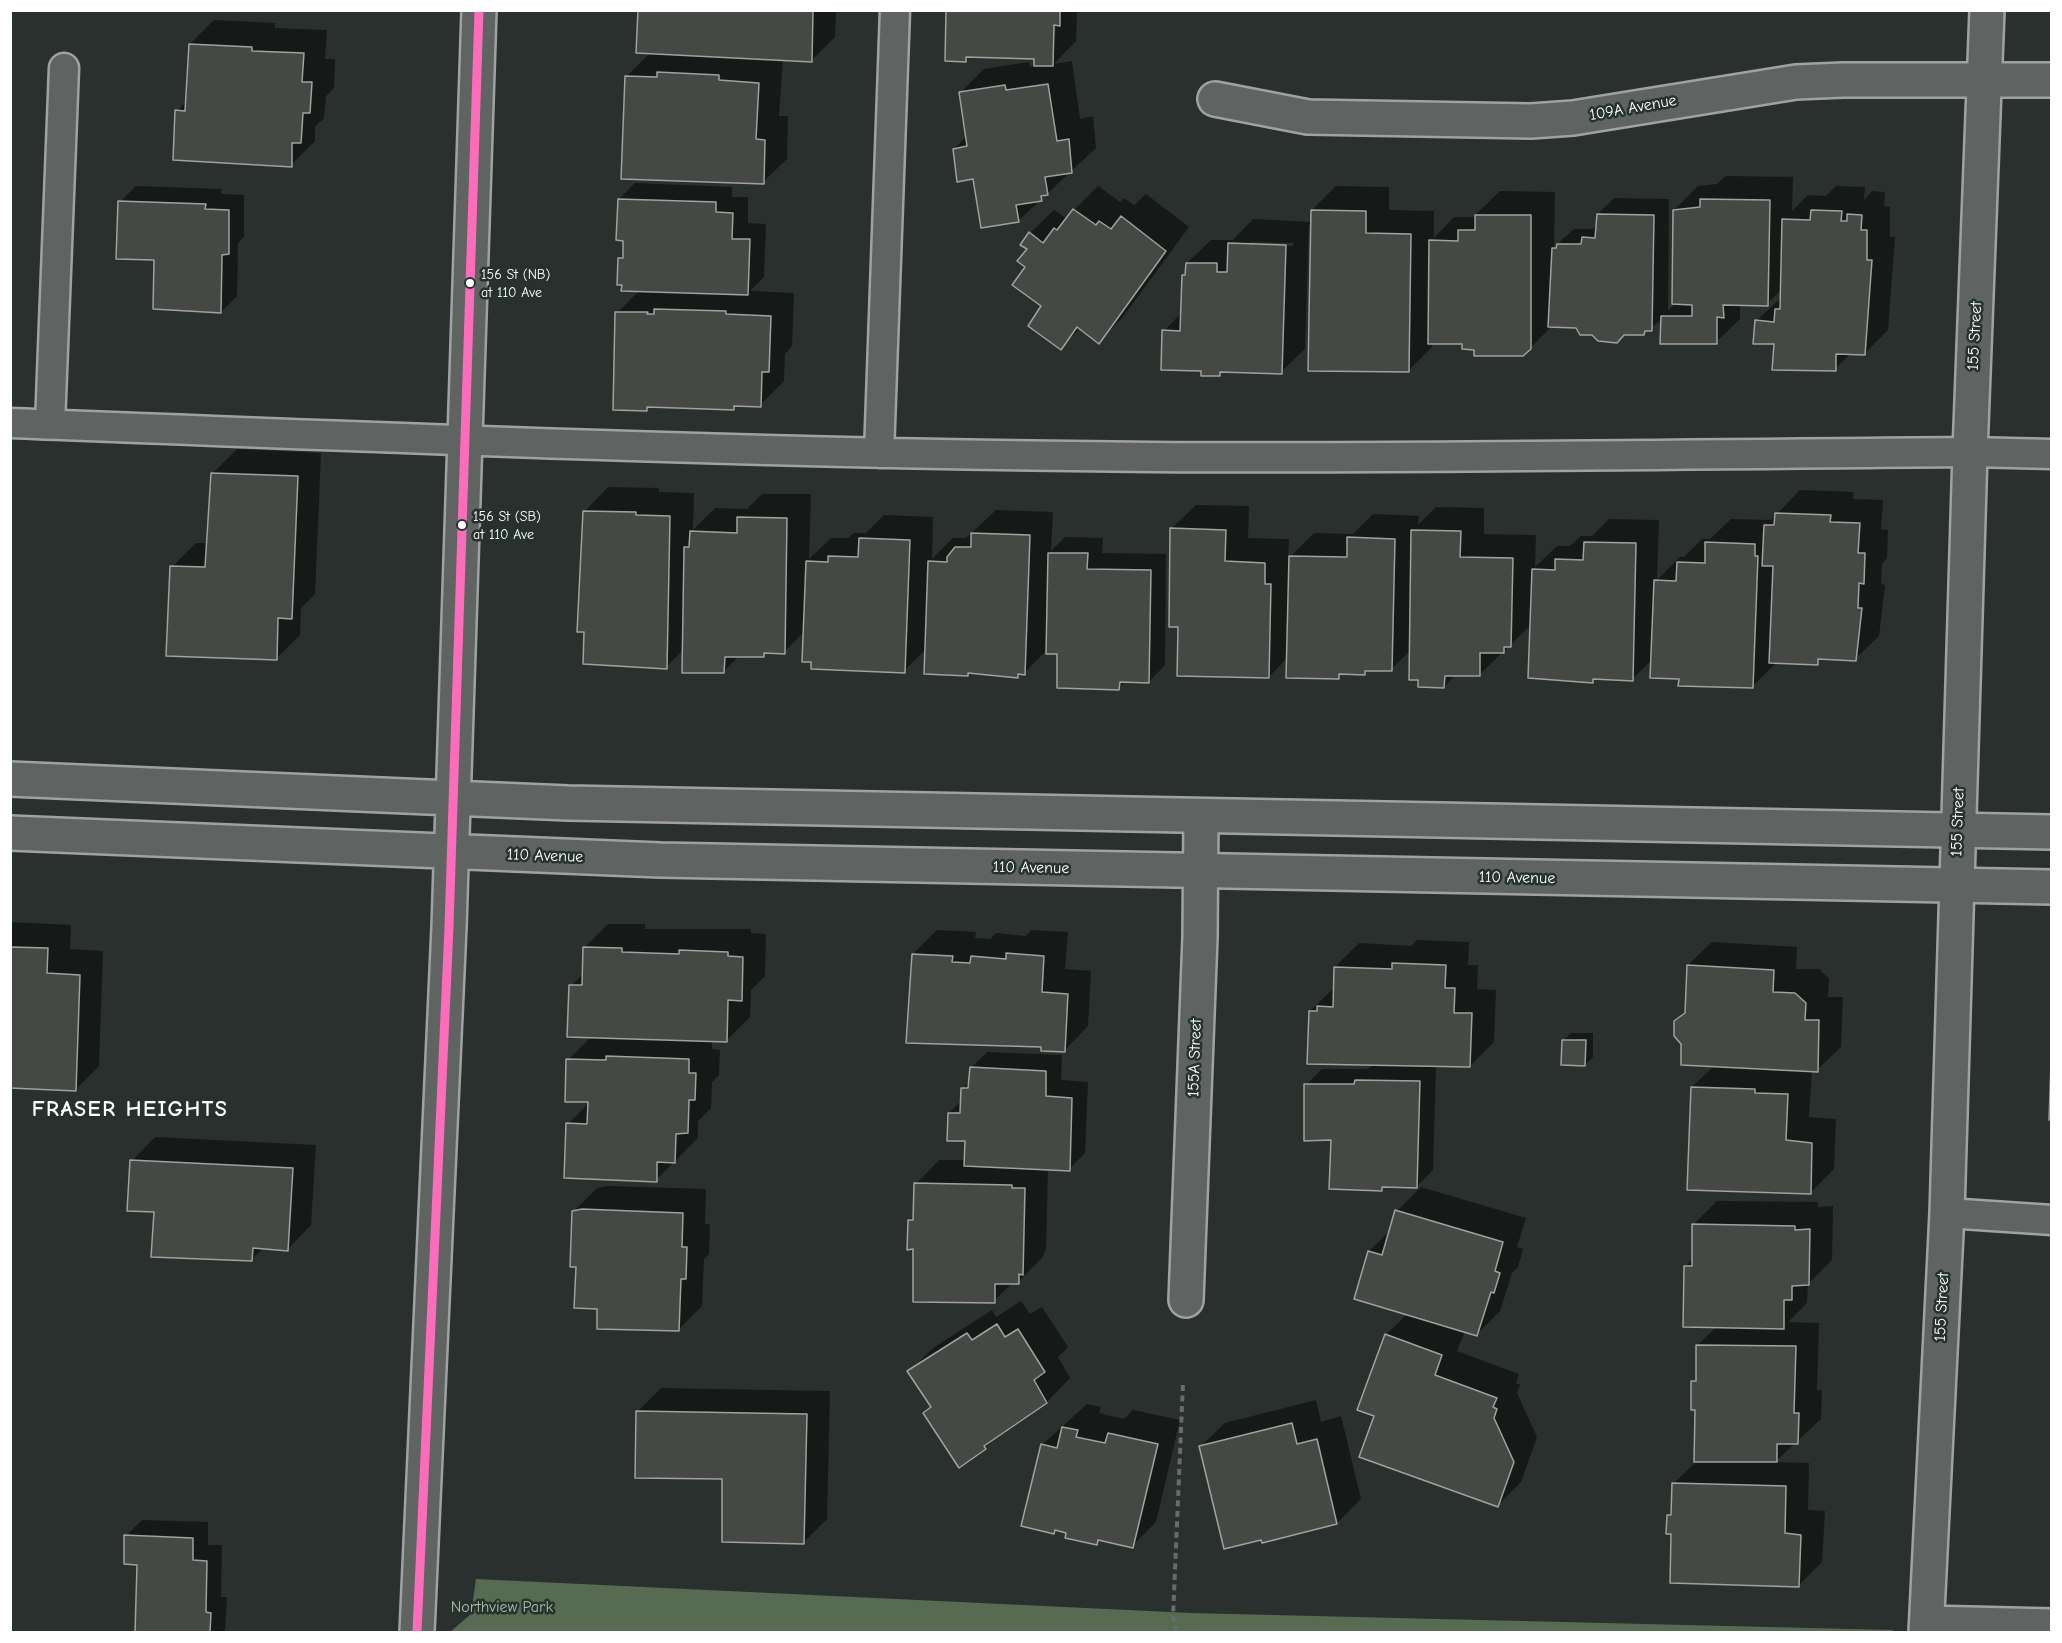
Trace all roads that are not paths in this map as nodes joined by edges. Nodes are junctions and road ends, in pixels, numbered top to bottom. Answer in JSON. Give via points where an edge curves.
{"nodes":[{"id":1,"x":479,"y":10,"type":"edge"},
{"id":2,"x":895,"y":10,"type":"edge"},
{"id":3,"x":1988,"y":10,"type":"edge"},
{"id":4,"x":64,"y":68,"type":"dead end"},
{"id":5,"x":1985,"y":80,"type":"junction"},
{"id":6,"x":2052,"y":80,"type":"edge"},
{"id":7,"x":1215,"y":99,"type":"dead end"},
{"id":8,"x":10,"y":423,"type":"edge"},
{"id":9,"x":50,"y":424,"type":"junction"},
{"id":10,"x":465,"y":442,"type":"junction"},
{"id":11,"x":1970,"y":452,"type":"junction"},
{"id":12,"x":879,"y":453,"type":"junction"},
{"id":13,"x":2052,"y":454,"type":"edge"},
{"id":14,"x":10,"y":779,"type":"edge"},
{"id":15,"x":453,"y":797,"type":"junction"},
{"id":16,"x":1201,"y":816,"type":"junction"},
{"id":17,"x":1958,"y":830,"type":"junction"},
{"id":18,"x":2052,"y":832,"type":"edge"},
{"id":19,"x":10,"y":833,"type":"edge"},
{"id":20,"x":452,"y":852,"type":"junction"},
{"id":21,"x":1199,"y":872,"type":"junction"},
{"id":22,"x":1956,"y":886,"type":"junction"},
{"id":23,"x":2052,"y":887,"type":"edge"},
{"id":24,"x":1947,"y":1213,"type":"junction"},
{"id":25,"x":2052,"y":1220,"type":"edge"},
{"id":26,"x":1186,"y":1300,"type":"dead end"},
{"id":27,"x":2052,"y":1626,"type":"edge"},
{"id":28,"x":1927,"y":1628,"type":"edge"},
{"id":29,"x":417,"y":1632,"type":"edge"}],
"edges":[{"from":1,"to":10,"type":"street"},
{"from":2,"to":12,"type":"lane"},
{"from":3,"to":5,"type":"street","name":"155 Street"},
{"from":4,"to":9,"type":"lane"},
{"from":5,"to":6,"type":"street","name":"109A Avenue"},
{"from":5,"to":7,"type":"street","name":"109A Avenue","via":[[1796,82],[1573,118],[1531,121],[1308,117]]},
{"from":5,"to":11,"type":"street","name":"155 Street"},
{"from":8,"to":9,"type":"lane"},
{"from":9,"to":10,"type":"lane"},
{"from":10,"to":12,"type":"lane"},
{"from":10,"to":15,"type":"street"},
{"from":11,"to":12,"type":"lane","via":[[1168,457]]},
{"from":11,"to":13,"type":"lane"},
{"from":11,"to":17,"type":"street","name":"155 Street"},
{"from":14,"to":15,"type":"street"},
{"from":15,"to":16,"type":"street"},
{"from":15,"to":20,"type":"street"},
{"from":16,"to":17,"type":"street"},
{"from":16,"to":21,"type":"street","name":"155A Street"},
{"from":17,"to":18,"type":"street"},
{"from":17,"to":22,"type":"street","name":"155 Street"},
{"from":19,"to":20,"type":"street","name":"110 Avenue"},
{"from":20,"to":21,"type":"street","name":"110 Avenue"},
{"from":20,"to":29,"type":"street"},
{"from":21,"to":22,"type":"street","name":"110 Avenue"},
{"from":21,"to":26,"type":"street","name":"155A Street"},
{"from":22,"to":23,"type":"street","name":"110 Avenue"},
{"from":22,"to":24,"type":"street","name":"155 Street"},
{"from":24,"to":25,"type":"lane"},
{"from":24,"to":28,"type":"street","name":"155 Street"},
{"from":27,"to":28,"type":"street"}]}
